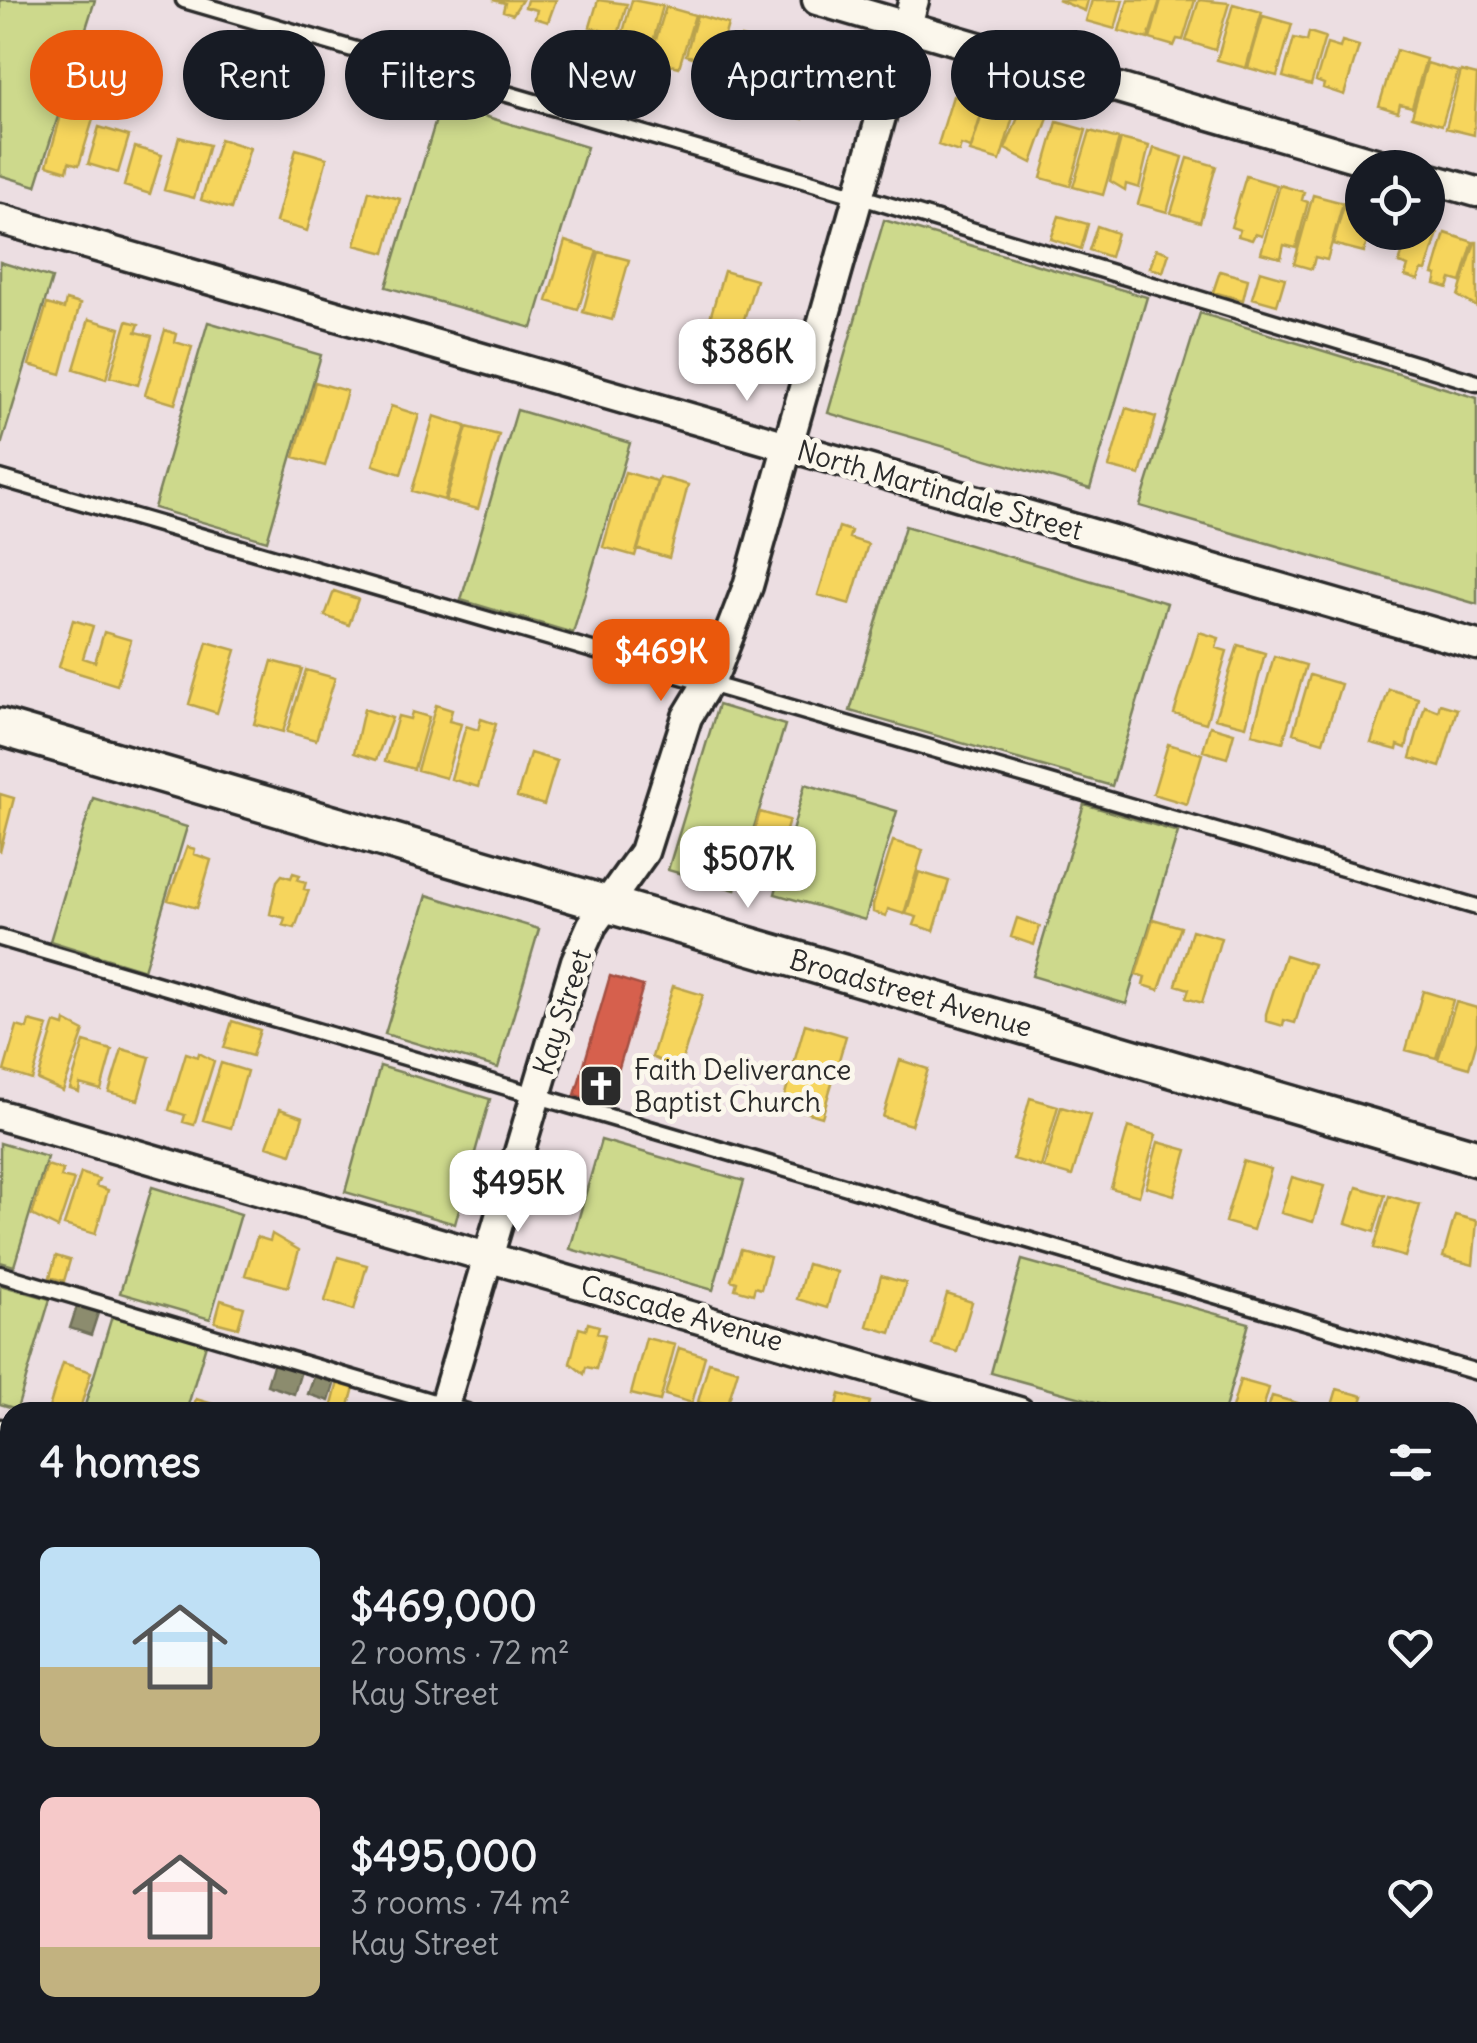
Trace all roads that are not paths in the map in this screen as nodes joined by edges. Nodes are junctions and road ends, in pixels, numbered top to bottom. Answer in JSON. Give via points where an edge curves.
{"nodes":[{"id":1,"x":184,"y":0,"type":"edge"},
{"id":2,"x":817,"y":0,"type":"edge"},
{"id":3,"x":910,"y":13,"type":"edge"},
{"id":4,"x":1345,"y":153,"type":"edge"},
{"id":5,"x":1445,"y":183,"type":"edge"},
{"id":6,"x":1477,"y":192,"type":"edge"},
{"id":7,"x":858,"y":196,"type":"junction"},
{"id":8,"x":0,"y":219,"type":"edge"},
{"id":9,"x":1477,"y":383,"type":"edge"},
{"id":10,"x":788,"y":445,"type":"junction"},
{"id":11,"x":0,"y":478,"type":"edge"},
{"id":12,"x":1477,"y":645,"type":"edge"},
{"id":13,"x":707,"y":684,"type":"junction"},
{"id":14,"x":0,"y":727,"type":"edge"},
{"id":15,"x":606,"y":904,"type":"junction"},
{"id":16,"x":1477,"y":907,"type":"edge"},
{"id":17,"x":0,"y":938,"type":"edge"},
{"id":18,"x":535,"y":1094,"type":"junction"},
{"id":19,"x":0,"y":1114,"type":"edge"},
{"id":20,"x":1477,"y":1158,"type":"edge"},
{"id":21,"x":486,"y":1256,"type":"junction"},
{"id":22,"x":0,"y":1274,"type":"edge"},
{"id":23,"x":1477,"y":1372,"type":"edge"},
{"id":24,"x":424,"y":1402,"type":"edge"},
{"id":25,"x":453,"y":1402,"type":"edge"},
{"id":26,"x":985,"y":1402,"type":"edge"}],
"edges":[{"from":1,"to":7,"type":"lane"},
{"from":2,"to":3,"type":"street"},
{"from":3,"to":4,"type":"street"},
{"from":3,"to":7,"type":"street","name":"Kay Street"},
{"from":5,"to":6,"type":"street"},
{"from":7,"to":9,"type":"lane"},
{"from":7,"to":10,"type":"street","name":"Kay Street"},
{"from":8,"to":10,"type":"street","name":"North Martindale Street"},
{"from":10,"to":12,"type":"street","name":"North Martindale Street"},
{"from":10,"to":13,"type":"street","name":"Kay Street","via":[[748,586]]},
{"from":11,"to":13,"type":"lane"},
{"from":13,"to":15,"type":"street","name":"Kay Street","via":[[680,734],[644,852]]},
{"from":13,"to":16,"type":"lane"},
{"from":14,"to":15,"type":"street","name":"Broadstreet Avenue"},
{"from":15,"to":18,"type":"street","name":"Kay Street","via":[[576,961]]},
{"from":15,"to":20,"type":"street","name":"Broadstreet Avenue"},
{"from":17,"to":18,"type":"lane"},
{"from":18,"to":21,"type":"street","name":"Kay Street"},
{"from":18,"to":23,"type":"lane"},
{"from":19,"to":21,"type":"street","name":"Cascade Avenue"},
{"from":21,"to":25,"type":"street","name":"Kay Street"},
{"from":21,"to":26,"type":"street","name":"Cascade Avenue"},
{"from":22,"to":24,"type":"lane"}]}
